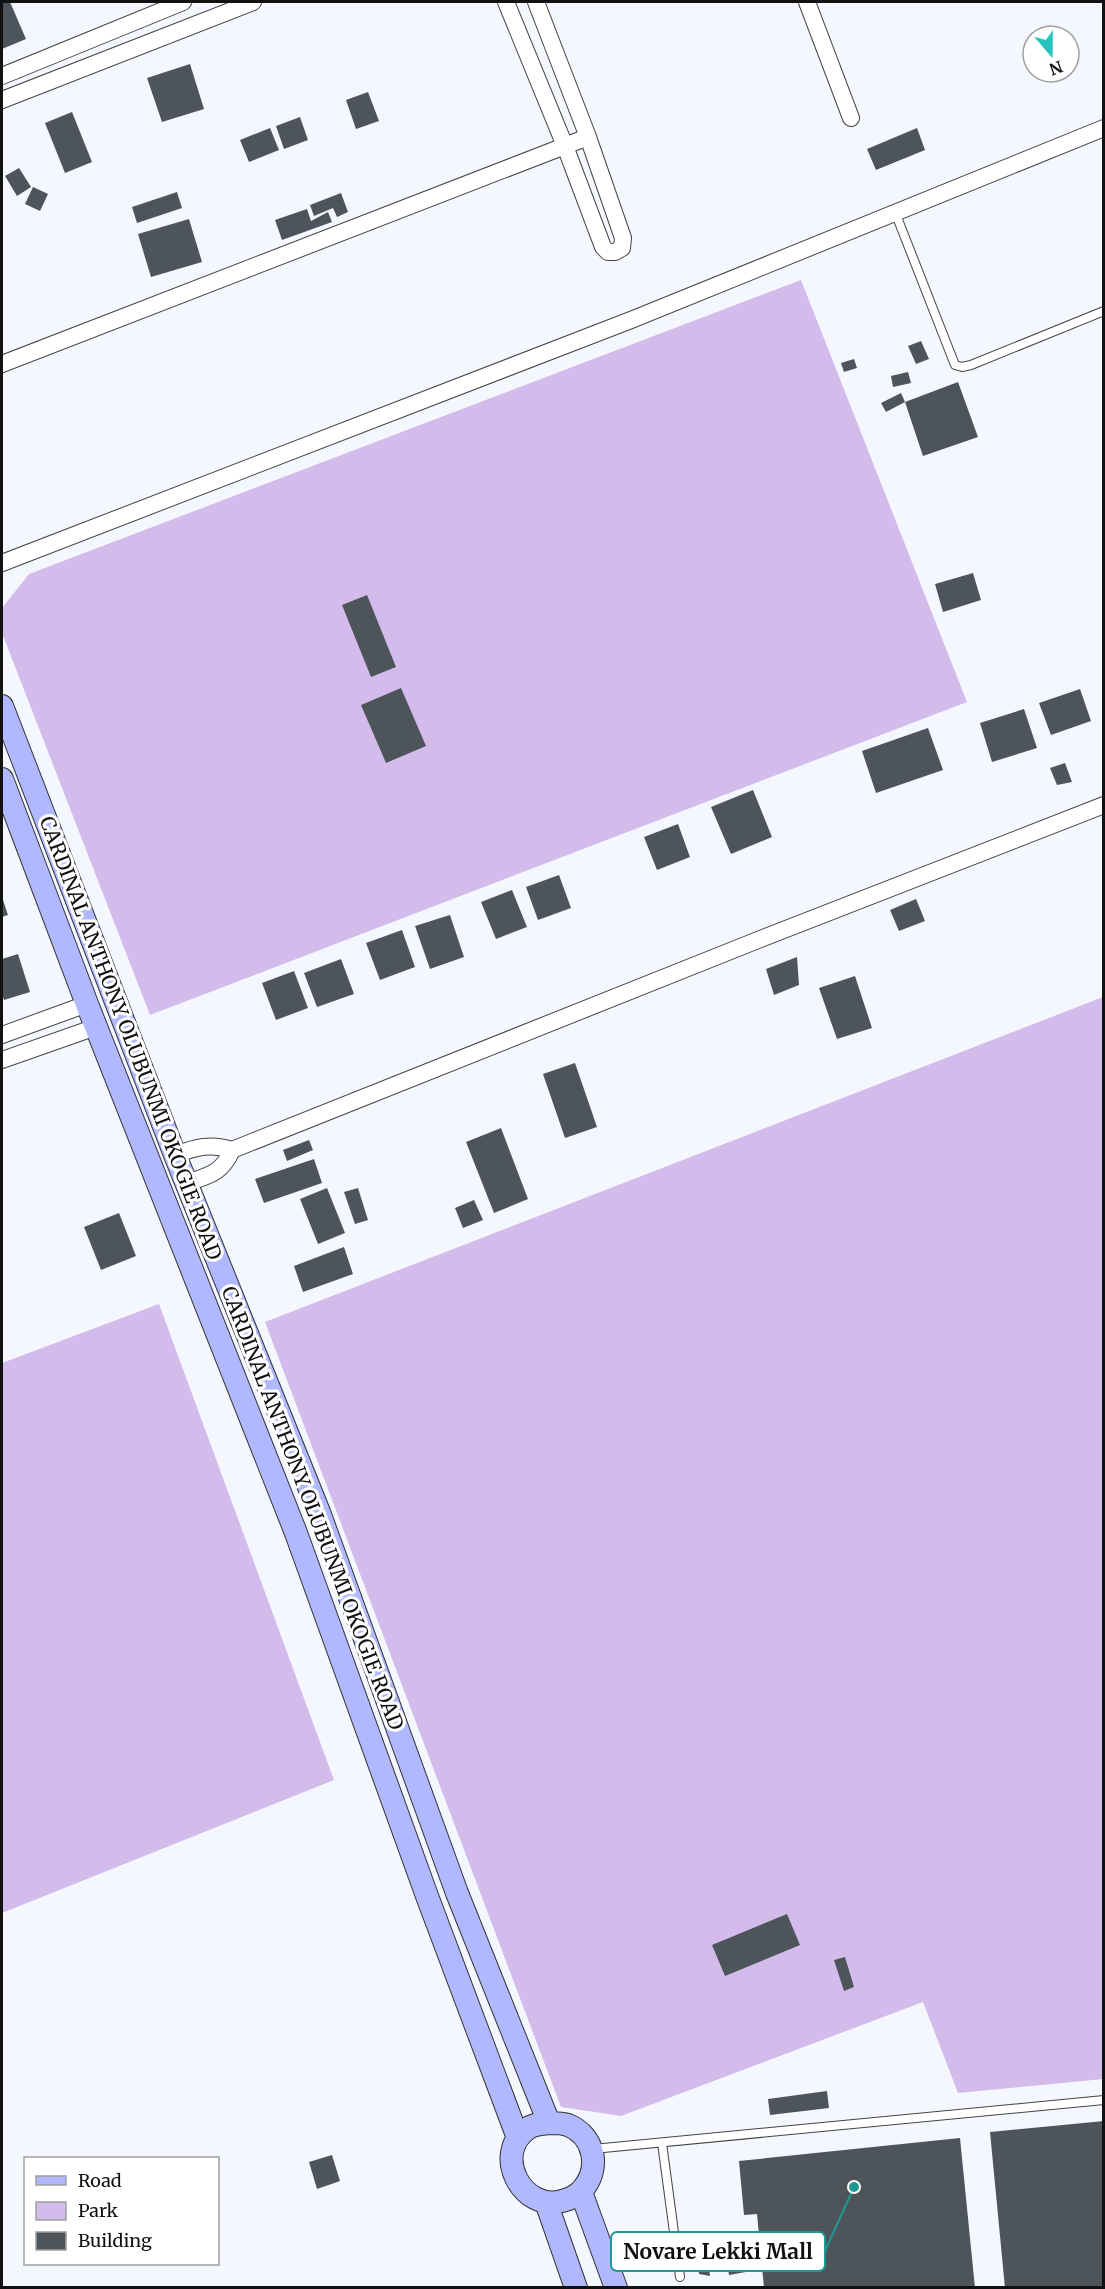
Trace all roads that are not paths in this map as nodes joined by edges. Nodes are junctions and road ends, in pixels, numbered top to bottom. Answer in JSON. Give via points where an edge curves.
{"nodes":[{"id":1,"x":183,"y":2,"type":"edge"},
{"id":2,"x":253,"y":2,"type":"edge"},
{"id":3,"x":506,"y":2,"type":"edge"},
{"id":4,"x":536,"y":2,"type":"edge"},
{"id":5,"x":807,"y":2,"type":"edge"},
{"id":6,"x":229,"y":6,"type":"edge"},
{"id":7,"x":2,"y":76,"type":"edge"},
{"id":8,"x":2,"y":100,"type":"edge"},
{"id":9,"x":851,"y":118,"type":"dead end"},
{"id":10,"x":1104,"y":128,"type":"edge"},
{"id":11,"x":588,"y":137,"type":"junction"},
{"id":12,"x":565,"y":146,"type":"junction"},
{"id":13,"x":895,"y":211,"type":"junction"},
{"id":14,"x":1104,"y":311,"type":"edge"},
{"id":15,"x":2,"y":364,"type":"edge"},
{"id":16,"x":2,"y":563,"type":"edge"},
{"id":17,"x":2,"y":706,"type":"edge"},
{"id":18,"x":2,"y":779,"type":"edge"},
{"id":19,"x":1104,"y":805,"type":"edge"},
{"id":20,"x":87,"y":1004,"type":"junction"},
{"id":21,"x":96,"y":1027,"type":"junction"},
{"id":22,"x":2,"y":1035,"type":"edge"},
{"id":23,"x":2,"y":1060,"type":"edge"},
{"id":24,"x":232,"y":1150,"type":"junction"},
{"id":25,"x":176,"y":1155,"type":"junction"},
{"id":26,"x":188,"y":1183,"type":"junction"},
{"id":27,"x":1104,"y":2100,"type":"edge"},
{"id":28,"x":549,"y":2123,"type":"junction"},
{"id":29,"x":518,"y":2138,"type":"junction"},
{"id":30,"x":662,"y":2143,"type":"junction"},
{"id":31,"x":591,"y":2149,"type":"junction"},
{"id":32,"x":581,"y":2192,"type":"junction"},
{"id":33,"x":546,"y":2202,"type":"junction"},
{"id":34,"x":680,"y":2277,"type":"dead end"},
{"id":35,"x":576,"y":2288,"type":"edge"},
{"id":36,"x":616,"y":2288,"type":"edge"}],
"edges":[{"from":1,"to":7,"type":"street"},
{"from":2,"to":6,"type":"street"},
{"from":3,"to":12,"type":"street"},
{"from":4,"to":11,"type":"street"},
{"from":5,"to":9,"type":"street"},
{"from":6,"to":8,"type":"street"},
{"from":10,"to":13,"type":"street"},
{"from":11,"to":12,"type":"street"},
{"from":11,"to":12,"type":"street","via":[[623,238],[622,248],[615,252],[608,252],[603,246]]},
{"from":12,"to":15,"type":"street"},
{"from":13,"to":14,"type":"lane","via":[[955,365],[970,365]]},
{"from":13,"to":16,"type":"street","via":[[631,320]]},
{"from":17,"to":25,"type":"street","name":"CARDINAL ANTHONY OLUBUNMI OKOGIE ROAD"},
{"from":18,"to":20,"type":"street","name":"CARDINAL ANTHONY OLUBUNMI OKOGIE ROAD"},
{"from":19,"to":24,"type":"street"},
{"from":20,"to":21,"type":"street","name":"CARDINAL ANTHONY OLUBUNMI OKOGIE ROAD"},
{"from":20,"to":22,"type":"street"},
{"from":21,"to":23,"type":"street"},
{"from":21,"to":29,"type":"street","name":"CARDINAL ANTHONY OLUBUNMI OKOGIE ROAD","via":[[296,1533]]},
{"from":24,"to":25,"type":"street","via":[[216,1145],[198,1146]]},
{"from":24,"to":26,"type":"street","via":[[225,1166]]},
{"from":25,"to":26,"type":"street","name":"CARDINAL ANTHONY OLUBUNMI OKOGIE ROAD"},
{"from":26,"to":28,"type":"street","name":"CARDINAL ANTHONY OLUBUNMI OKOGIE ROAD","via":[[319,1512],[457,1893]]},
{"from":27,"to":30,"type":"lane"},
{"from":28,"to":29,"type":"street","via":[[527,2128]]},
{"from":28,"to":31,"type":"street","via":[[567,2125],[582,2134]]},
{"from":29,"to":33,"type":"street","via":[[512,2153],[512,2170],[519,2185]]},
{"from":30,"to":31,"type":"lane"},
{"from":30,"to":34,"type":"lane"},
{"from":31,"to":32,"type":"street","via":[[594,2165]]},
{"from":32,"to":33,"type":"street","via":[[556,2203]]},
{"from":32,"to":36,"type":"street"},
{"from":33,"to":35,"type":"street"}]}
